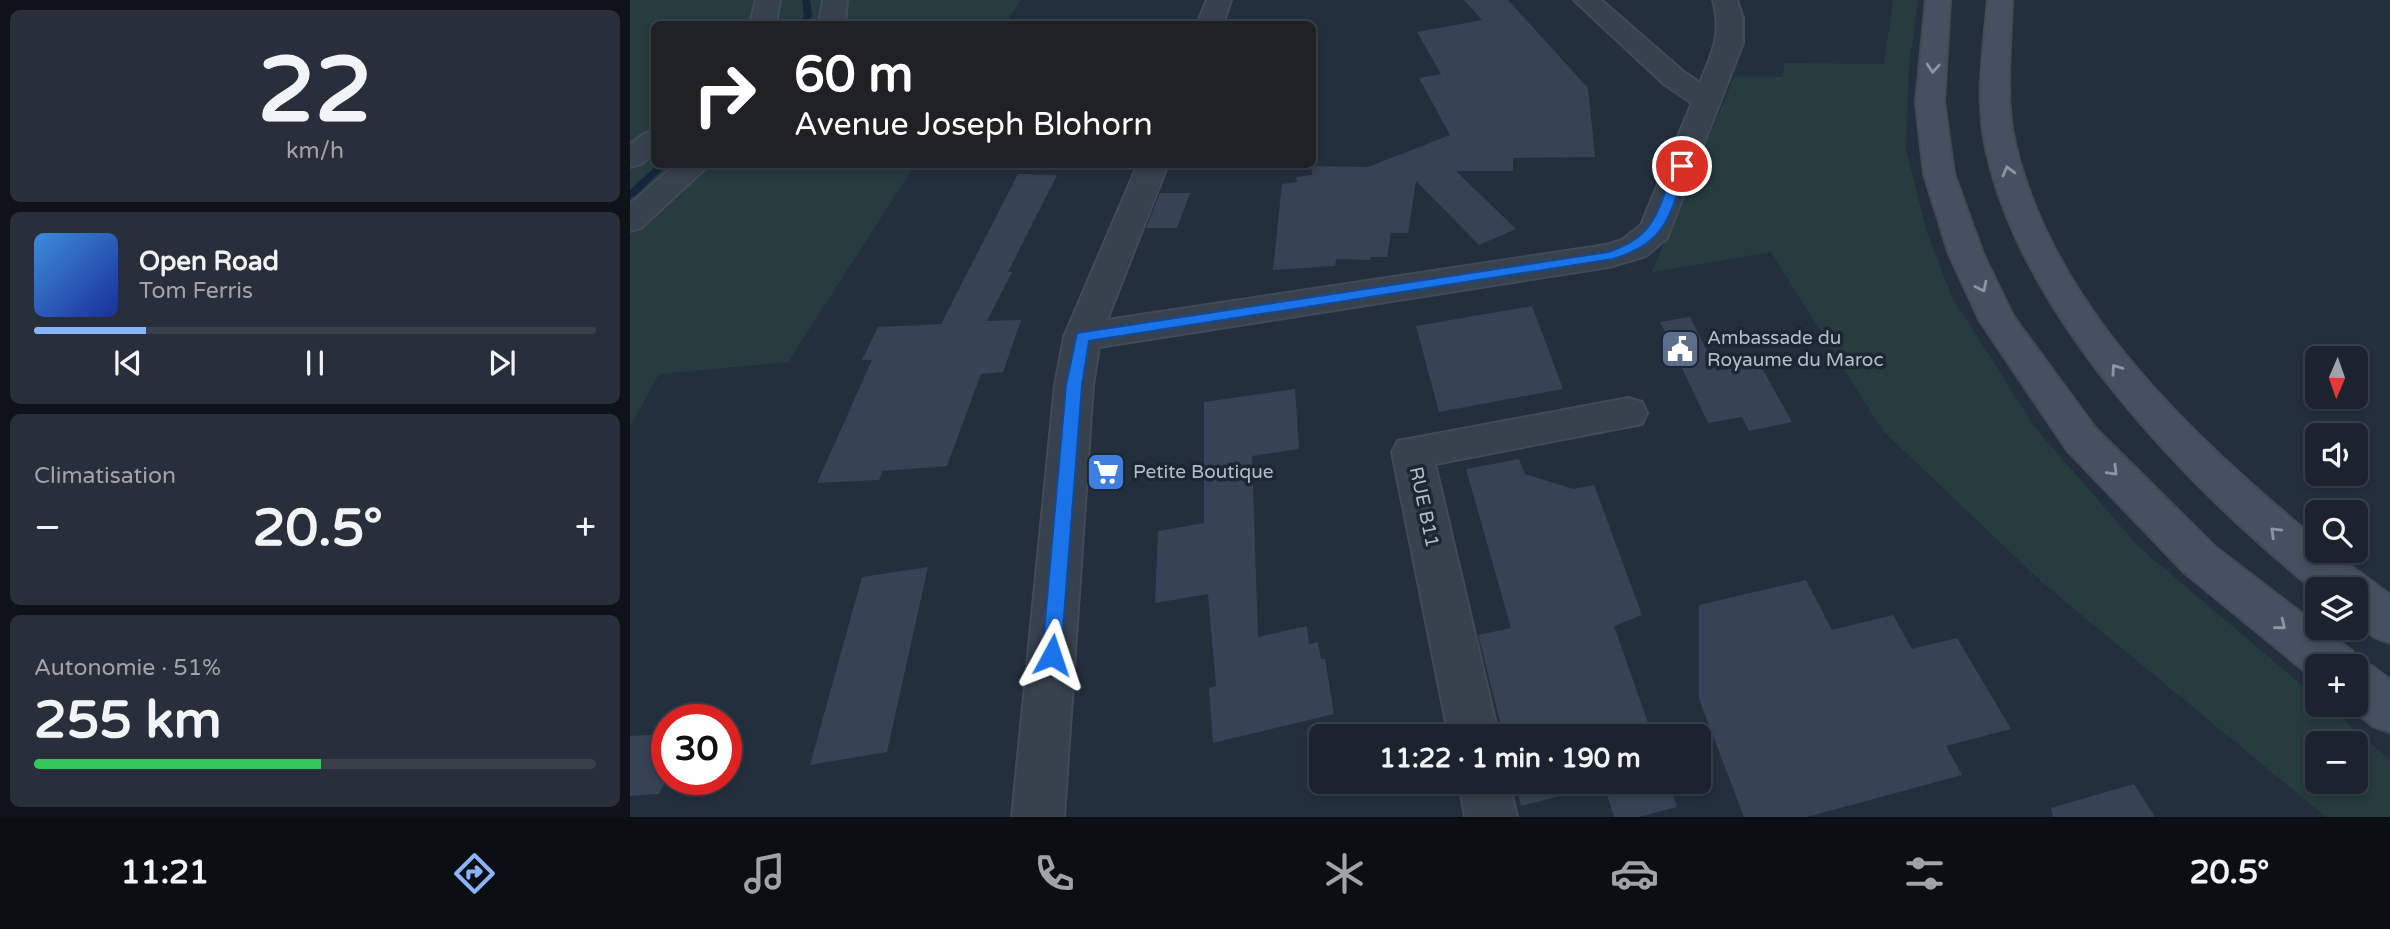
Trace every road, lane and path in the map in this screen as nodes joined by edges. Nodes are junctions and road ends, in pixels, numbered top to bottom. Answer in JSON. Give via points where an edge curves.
{"nodes":[{"id":1,"x":768,"y":0,"type":"edge"},
{"id":2,"x":835,"y":0,"type":"edge"},
{"id":3,"x":1219,"y":0,"type":"edge"},
{"id":4,"x":1586,"y":0,"type":"edge"},
{"id":5,"x":1725,"y":0,"type":"edge"},
{"id":6,"x":1938,"y":0,"type":"edge"},
{"id":7,"x":2000,"y":0,"type":"edge"},
{"id":8,"x":764,"y":21,"type":"edge"},
{"id":9,"x":832,"y":21,"type":"edge"},
{"id":10,"x":1211,"y":21,"type":"edge"},
{"id":11,"x":1708,"y":101,"type":"junction"},
{"id":12,"x":651,"y":142,"type":"edge"},
{"id":13,"x":630,"y":158,"type":"edge"},
{"id":14,"x":690,"y":168,"type":"edge"},
{"id":15,"x":1151,"y":168,"type":"edge"},
{"id":16,"x":630,"y":221,"type":"edge"},
{"id":17,"x":1082,"y":337,"type":"junction"},
{"id":18,"x":1628,"y":413,"type":"dead end"},
{"id":19,"x":2330,"y":577,"type":"edge"},
{"id":20,"x":2368,"y":605,"type":"edge"},
{"id":21,"x":2390,"y":622,"type":"edge"},
{"id":22,"x":2319,"y":654,"type":"edge"},
{"id":23,"x":2368,"y":692,"type":"edge"},
{"id":24,"x":2390,"y":709,"type":"edge"},
{"id":25,"x":1471,"y":724,"type":"edge"},
{"id":26,"x":1486,"y":794,"type":"edge"},
{"id":27,"x":1038,"y":817,"type":"edge"},
{"id":28,"x":1491,"y":817,"type":"edge"}],
"edges":[{"from":1,"to":8,"type":"street"},
{"from":2,"to":9,"type":"street"},
{"from":3,"to":10,"type":"street"},
{"from":4,"to":11,"type":"street","via":[[1674,78]]},
{"from":5,"to":11,"type":"street","via":[[1730,43]]},
{"from":6,"to":22,"type":"main road","one_way":true,"via":[[1930,102],[1939,174],[1966,254],[1998,321],[2081,439],[2200,560]]},
{"from":19,"to":7,"type":"main road","one_way":true,"via":[[2296,551],[2193,453],[2123,379],[2073,309],[2035,244],[2000,139]]},
{"from":11,"to":17,"type":"street","via":[[1655,231],[1634,248],[1609,256]]},
{"from":12,"to":13,"type":"street"},
{"from":14,"to":16,"type":"street"},
{"from":15,"to":17,"type":"street"},
{"from":17,"to":27,"type":"street","via":[[1074,385]]},
{"from":18,"to":25,"type":"street","name":"RUE B11","via":[[1412,452]]},
{"from":20,"to":21,"type":"main road"},
{"from":23,"to":24,"type":"main road"},
{"from":26,"to":28,"type":"street"}]}
